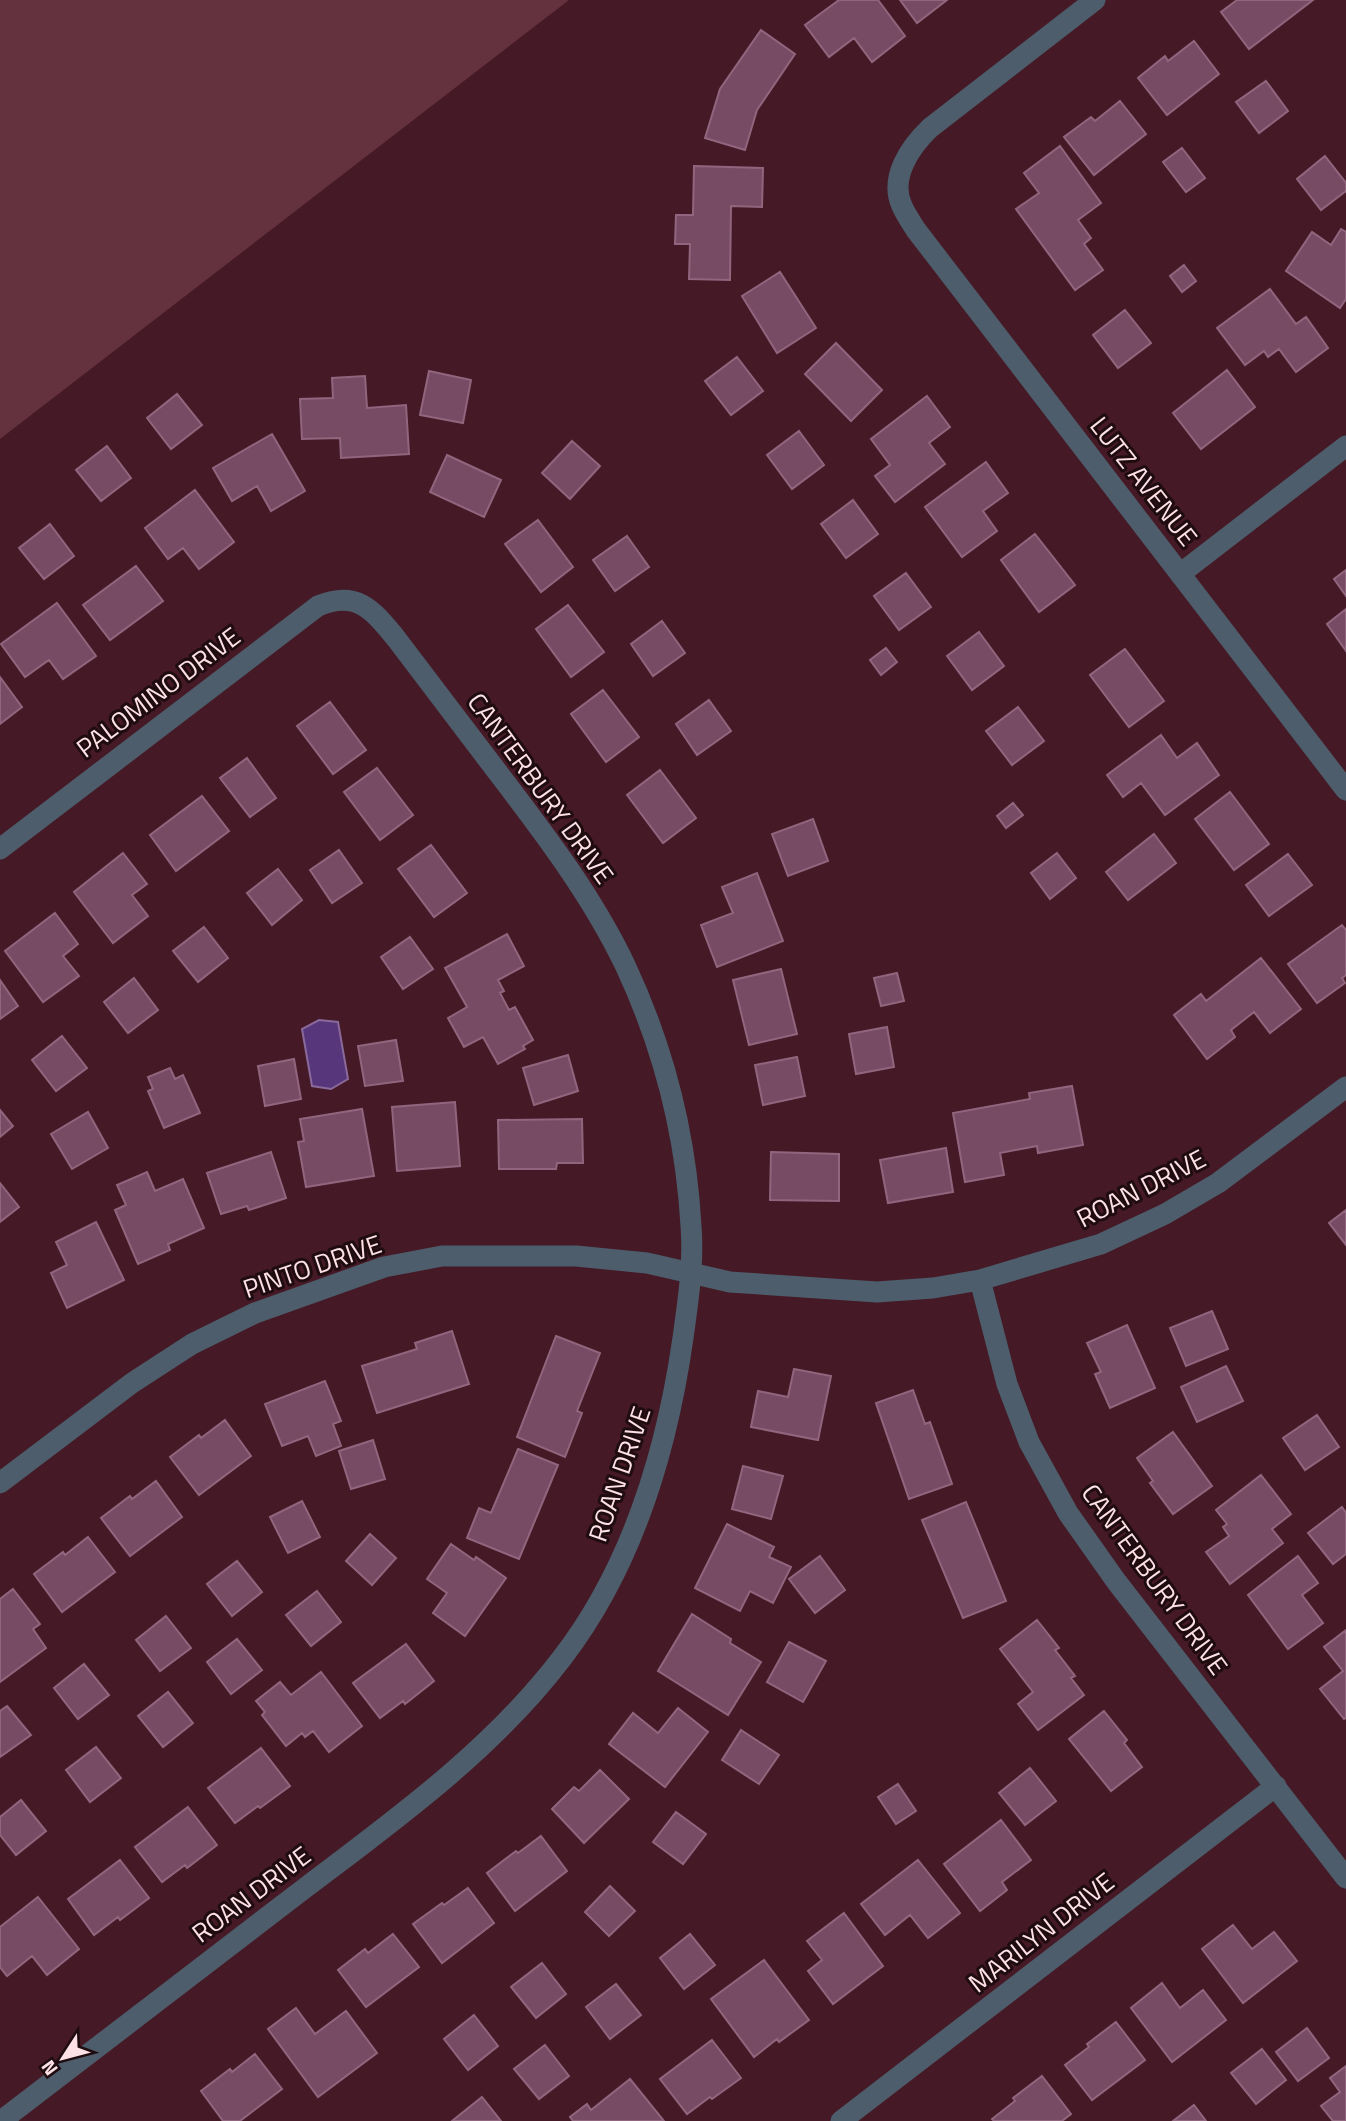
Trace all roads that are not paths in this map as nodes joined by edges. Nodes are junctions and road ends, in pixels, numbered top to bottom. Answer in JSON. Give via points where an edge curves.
{"nodes":[{"id":1,"x":1095,"y":0,"type":"edge"},
{"id":2,"x":1346,"y":446,"type":"edge"},
{"id":3,"x":1180,"y":574,"type":"junction"},
{"id":4,"x":358,"y":602,"type":"joint"},
{"id":5,"x":1346,"y":790,"type":"edge"},
{"id":6,"x":0,"y":849,"type":"edge"},
{"id":7,"x":1346,"y":1087,"type":"edge"},
{"id":8,"x":691,"y":1274,"type":"junction"},
{"id":9,"x":980,"y":1280,"type":"junction"},
{"id":10,"x":0,"y":1483,"type":"edge"},
{"id":11,"x":1276,"y":1786,"type":"junction"},
{"id":12,"x":1346,"y":1878,"type":"edge"},
{"id":13,"x":1,"y":2121,"type":"edge"},
{"id":14,"x":841,"y":2121,"type":"edge"}],
"edges":[{"from":1,"to":3,"type":"street","name":"LUTZ AVENUE","via":[[917,141],[898,181],[901,204],[916,230]]},
{"from":2,"to":3,"type":"street"},
{"from":3,"to":5,"type":"street","name":"LUTZ AVENUE"},
{"from":4,"to":6,"type":"street","name":"PALOMINO DRIVE","via":[[343,599],[318,606]]},
{"from":4,"to":8,"type":"street","name":"CANTERBURY DRIVE","via":[[395,637],[562,857],[623,962],[671,1091],[685,1164]]},
{"from":7,"to":9,"type":"street","name":"ROAN DRIVE","via":[[1218,1183],[1165,1214],[1101,1244]]},
{"from":8,"to":9,"type":"street","name":"ROAN DRIVE","via":[[730,1282],[877,1292]]},
{"from":8,"to":10,"type":"street","name":"PINTO DRIVE","via":[[647,1263],[576,1256],[442,1256],[384,1267],[256,1313],[192,1344],[132,1383]]},
{"from":8,"to":13,"type":"street","name":"ROAN DRIVE","via":[[666,1436],[638,1518],[606,1590],[562,1658],[501,1727],[417,1802]]},
{"from":9,"to":11,"type":"street","name":"CANTERBURY DRIVE","via":[[1007,1384],[1030,1442],[1068,1513]]},
{"from":11,"to":12,"type":"street","name":"CANTERBURY DRIVE"},
{"from":11,"to":14,"type":"street","name":"MARILYN DRIVE"}]}
